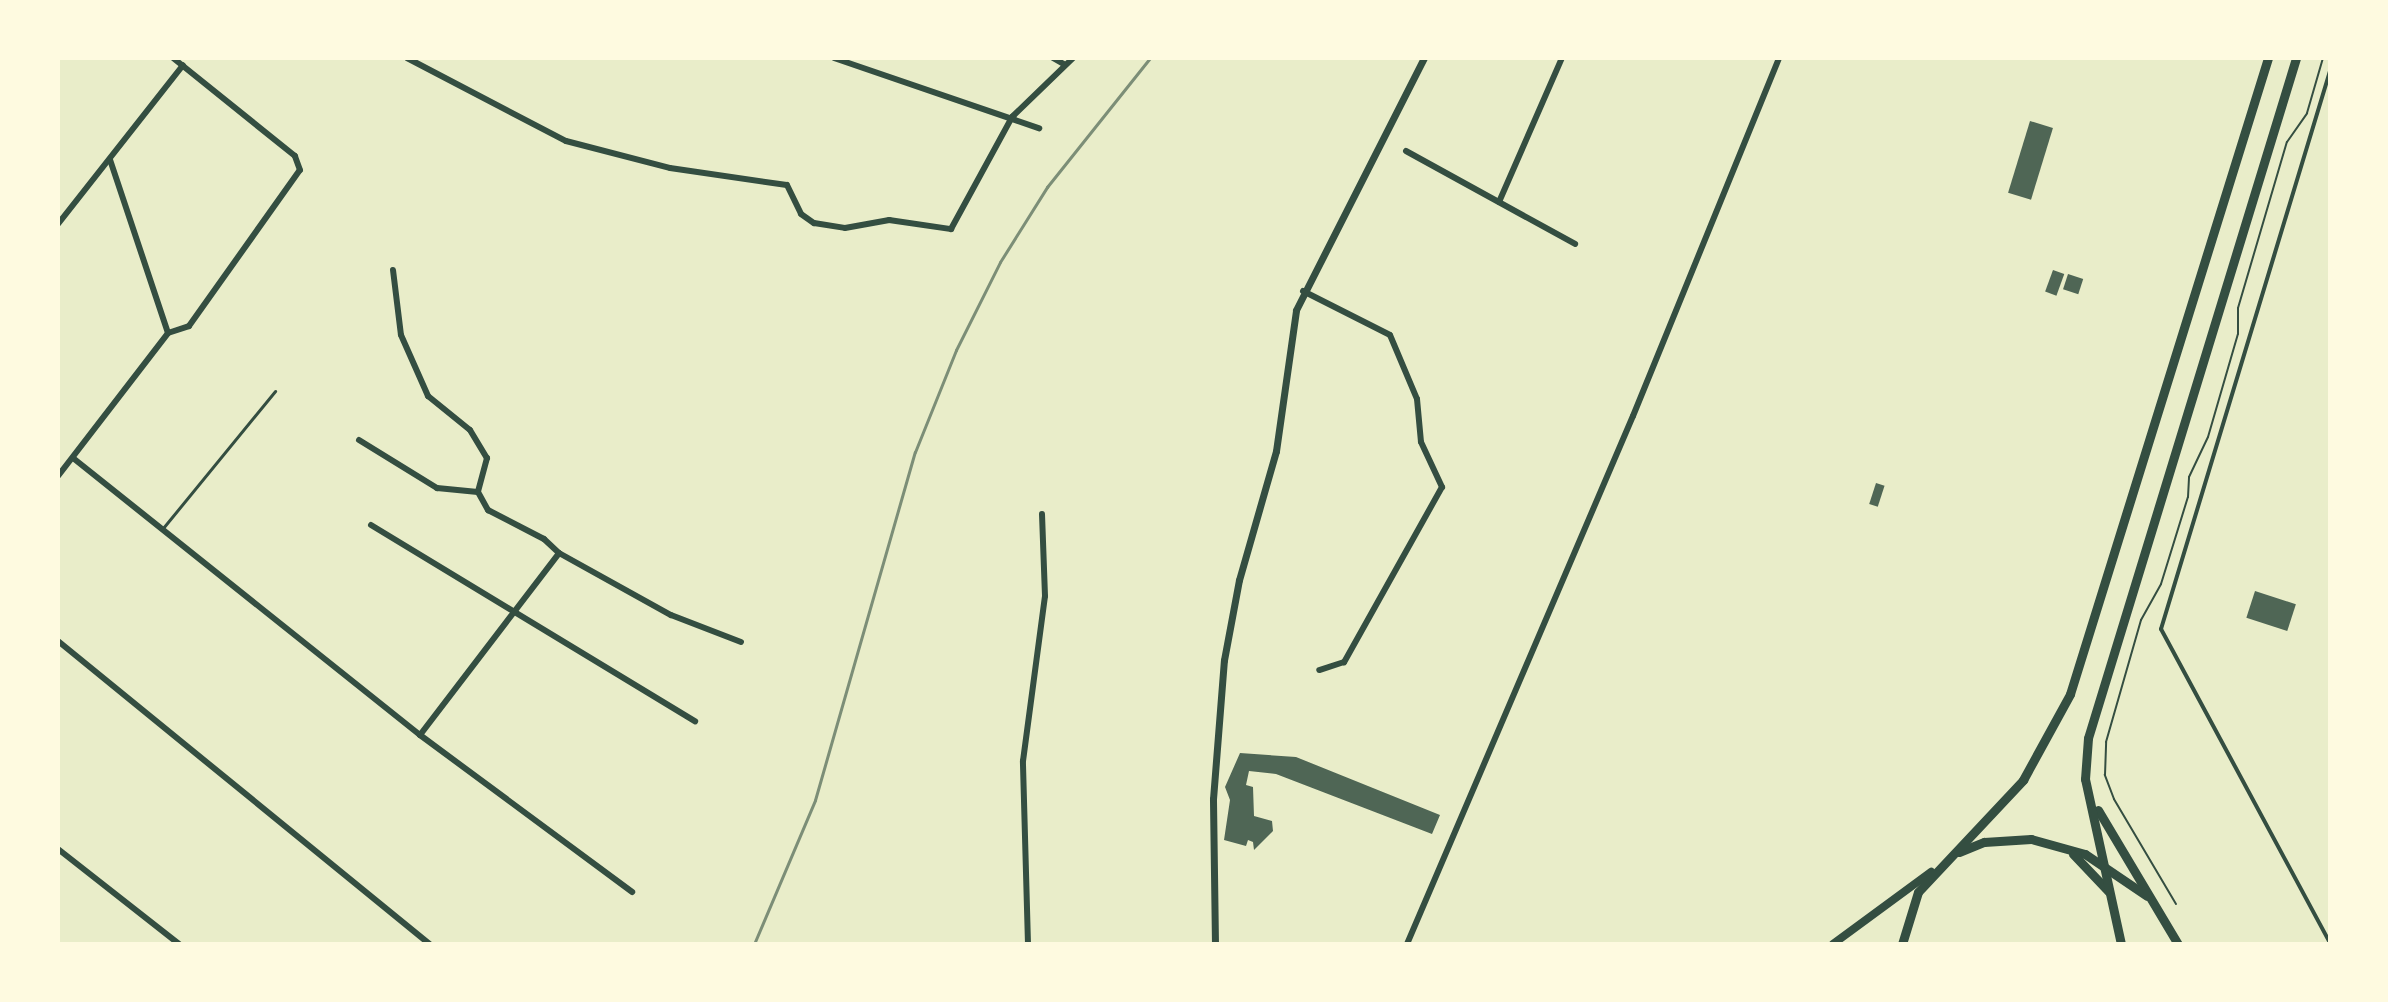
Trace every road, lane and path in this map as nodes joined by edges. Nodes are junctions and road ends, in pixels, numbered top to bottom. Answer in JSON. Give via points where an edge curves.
{"nodes":[{"id":1,"x":173,"y":58,"type":"edge"},
{"id":2,"x":407,"y":58,"type":"edge"},
{"id":3,"x":834,"y":58,"type":"edge"},
{"id":4,"x":1053,"y":58,"type":"edge"},
{"id":5,"x":1073,"y":58,"type":"edge"},
{"id":6,"x":1424,"y":58,"type":"edge"},
{"id":7,"x":1562,"y":58,"type":"edge"},
{"id":8,"x":1779,"y":58,"type":"edge"},
{"id":9,"x":2268,"y":58,"type":"edge"},
{"id":10,"x":2296,"y":58,"type":"edge"},
{"id":11,"x":858,"y":61,"type":"edge"},
{"id":12,"x":1064,"y":64,"type":"junction"},
{"id":13,"x":183,"y":65,"type":"junction"},
{"id":14,"x":2330,"y":71,"type":"edge"},
{"id":15,"x":1012,"y":117,"type":"junction"},
{"id":16,"x":1039,"y":128,"type":"dead end"},
{"id":17,"x":1406,"y":151,"type":"dead end"},
{"id":18,"x":110,"y":160,"type":"junction"},
{"id":19,"x":1499,"y":202,"type":"junction"},
{"id":20,"x":58,"y":224,"type":"edge"},
{"id":21,"x":1575,"y":244,"type":"dead end"},
{"id":22,"x":393,"y":270,"type":"dead end"},
{"id":23,"x":1303,"y":291,"type":"junction"},
{"id":24,"x":168,"y":333,"type":"junction"},
{"id":25,"x":275,"y":391,"type":"dead end"},
{"id":26,"x":359,"y":440,"type":"dead end"},
{"id":27,"x":73,"y":458,"type":"junction"},
{"id":28,"x":58,"y":476,"type":"edge"},
{"id":29,"x":478,"y":492,"type":"junction"},
{"id":30,"x":1042,"y":514,"type":"dead end"},
{"id":31,"x":371,"y":525,"type":"dead end"},
{"id":32,"x":160,"y":531,"type":"junction"},
{"id":33,"x":559,"y":553,"type":"junction"},
{"id":34,"x":515,"y":612,"type":"junction"},
{"id":35,"x":58,"y":641,"type":"edge"},
{"id":36,"x":741,"y":642,"type":"dead end"},
{"id":37,"x":1319,"y":670,"type":"dead end"},
{"id":38,"x":695,"y":721,"type":"dead end"},
{"id":39,"x":420,"y":735,"type":"junction"},
{"id":40,"x":2091,"y":797,"type":"junction"},
{"id":41,"x":2055,"y":845,"type":"junction"},
{"id":42,"x":58,"y":849,"type":"edge"},
{"id":43,"x":1956,"y":854,"type":"junction"},
{"id":44,"x":2107,"y":867,"type":"junction"},
{"id":45,"x":1931,"y":872,"type":"junction"},
{"id":46,"x":632,"y":892,"type":"dead end"},
{"id":47,"x":2147,"y":896,"type":"junction"},
{"id":48,"x":2113,"y":898,"type":"junction"},
{"id":49,"x":2330,"y":943,"type":"edge"},
{"id":50,"x":179,"y":944,"type":"edge"},
{"id":51,"x":430,"y":944,"type":"edge"},
{"id":52,"x":1028,"y":944,"type":"edge"},
{"id":53,"x":1215,"y":944,"type":"edge"},
{"id":54,"x":1407,"y":944,"type":"edge"},
{"id":55,"x":1833,"y":944,"type":"edge"},
{"id":56,"x":1902,"y":944,"type":"edge"},
{"id":57,"x":2121,"y":944,"type":"edge"},
{"id":58,"x":2178,"y":944,"type":"edge"}],
"edges":[{"from":1,"to":13,"type":"street"},
{"from":2,"to":15,"type":"street","via":[[566,141],[670,168],[787,185],[801,214],[828,227],[889,220],[951,229]]},
{"from":3,"to":11,"type":"street"},
{"from":4,"to":12,"type":"street"},
{"from":5,"to":12,"type":"street"},
{"from":6,"to":23,"type":"street"},
{"from":7,"to":19,"type":"street"},
{"from":8,"to":54,"type":"street","via":[[1631,421]]},
{"from":9,"to":43,"type":"main road","via":[[2070,694],[2023,780]]},
{"from":10,"to":40,"type":"main road","via":[[2088,738],[2085,779]]},
{"from":11,"to":15,"type":"street"},
{"from":12,"to":15,"type":"street"},
{"from":13,"to":18,"type":"street"},
{"from":13,"to":24,"type":"street","via":[[295,156],[300,170],[189,326]]},
{"from":14,"to":49,"type":"street","via":[[2161,629]]},
{"from":15,"to":16,"type":"street"},
{"from":17,"to":19,"type":"street"},
{"from":18,"to":20,"type":"street"},
{"from":18,"to":24,"type":"street"},
{"from":19,"to":21,"type":"street"},
{"from":22,"to":29,"type":"street","via":[[401,335],[428,396],[470,430],[487,458]]},
{"from":23,"to":37,"type":"street","via":[[1390,335],[1417,399],[1421,442],[1442,487],[1344,662]]},
{"from":23,"to":53,"type":"street","via":[[1268,491],[1227,636],[1213,799]]},
{"from":24,"to":27,"type":"street"},
{"from":25,"to":32,"type":"lane"},
{"from":26,"to":29,"type":"street","via":[[437,488]]},
{"from":27,"to":28,"type":"street"},
{"from":27,"to":32,"type":"street"},
{"from":29,"to":33,"type":"street","via":[[488,510],[544,539]]},
{"from":30,"to":52,"type":"street","via":[[1045,596],[1023,761]]},
{"from":31,"to":34,"type":"street"},
{"from":32,"to":39,"type":"street"},
{"from":33,"to":34,"type":"street"},
{"from":33,"to":36,"type":"street","via":[[671,615]]},
{"from":34,"to":38,"type":"street"},
{"from":34,"to":39,"type":"street"},
{"from":35,"to":51,"type":"street"},
{"from":39,"to":46,"type":"street"},
{"from":40,"to":44,"type":"main road"},
{"from":40,"to":47,"type":"main road"},
{"from":41,"to":43,"type":"main road","via":[[2004,839]]},
{"from":41,"to":44,"type":"main road"},
{"from":41,"to":48,"type":"main road","via":[[2079,858]]},
{"from":42,"to":50,"type":"street"},
{"from":43,"to":45,"type":"main road"},
{"from":44,"to":47,"type":"main road"},
{"from":44,"to":48,"type":"main road"},
{"from":45,"to":55,"type":"main road"},
{"from":45,"to":56,"type":"main road","via":[[1908,913]]},
{"from":47,"to":58,"type":"main road"},
{"from":48,"to":57,"type":"main road"}]}
